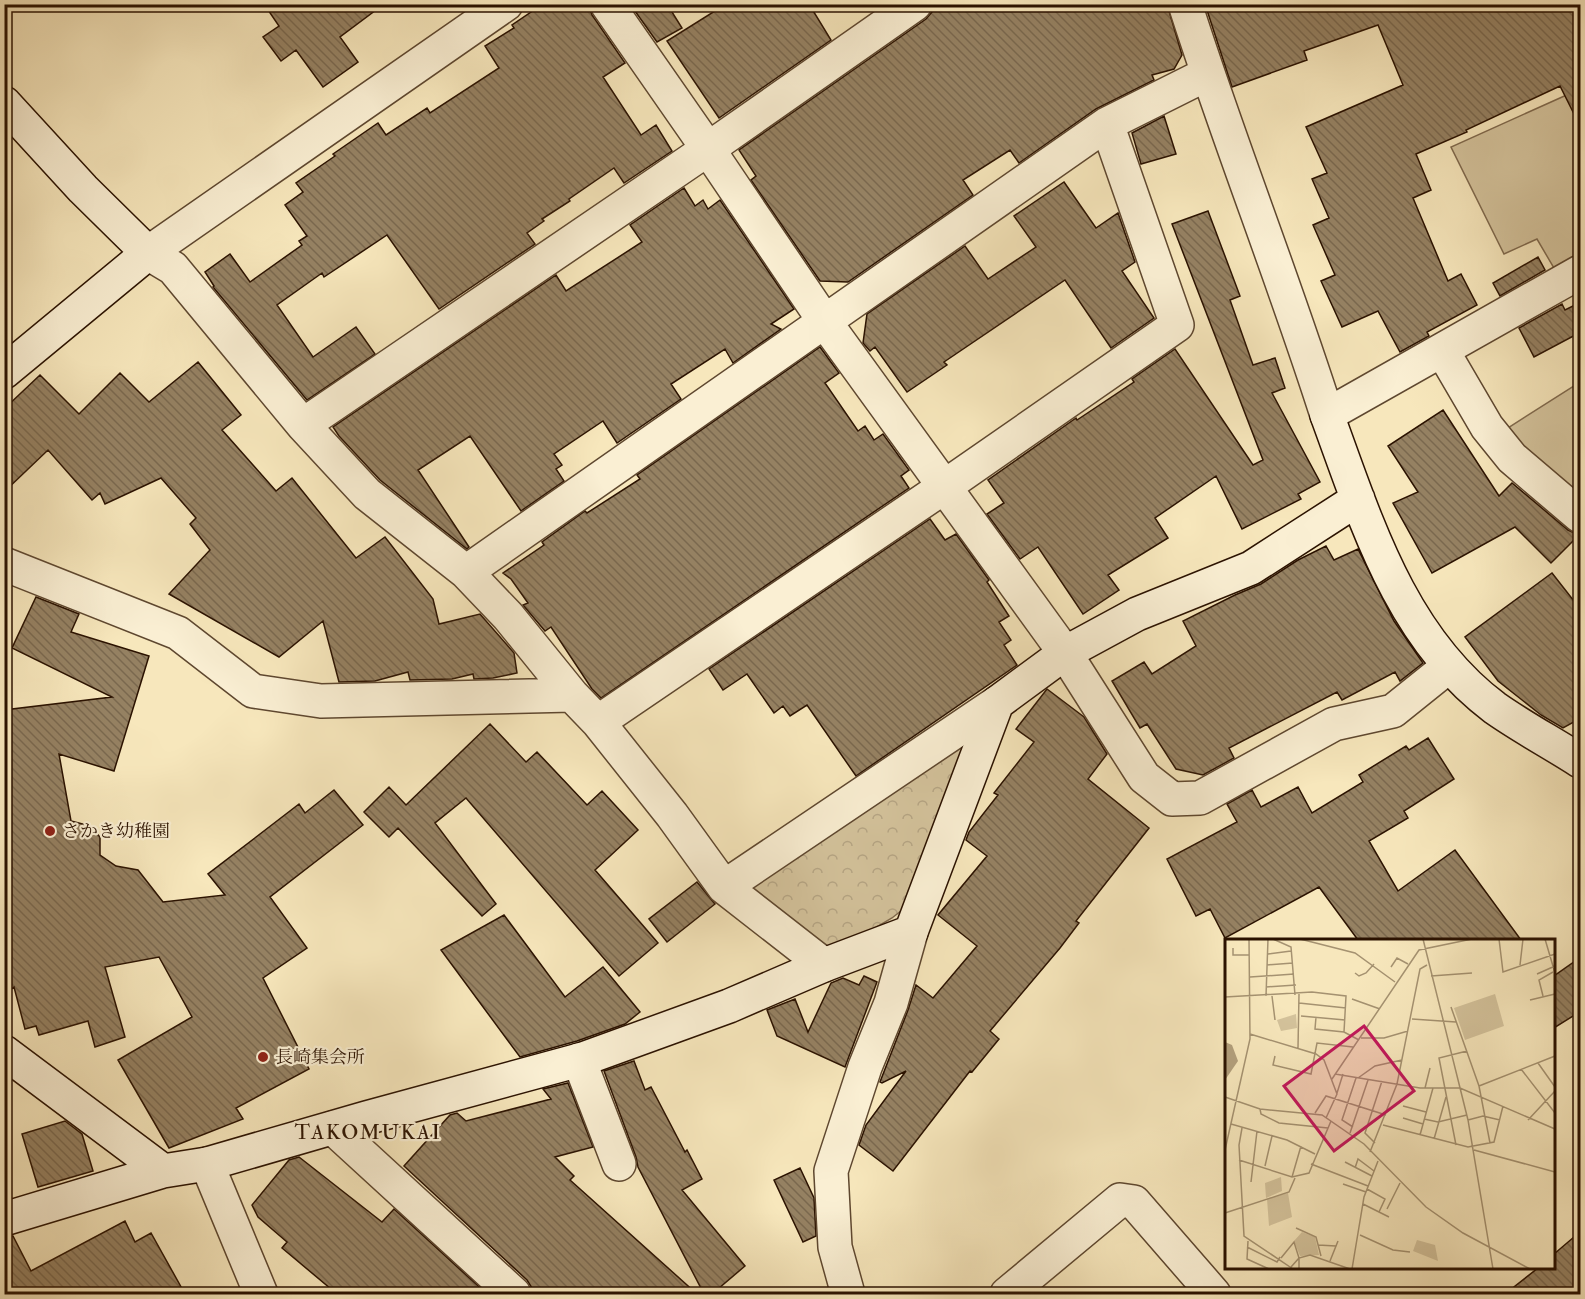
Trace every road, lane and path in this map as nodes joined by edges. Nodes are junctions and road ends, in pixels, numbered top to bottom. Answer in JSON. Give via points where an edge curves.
{"nodes":[{"id":1,"x":506,"y":4,"type":"edge"},
{"id":2,"x":607,"y":4,"type":"edge"},
{"id":3,"x":915,"y":4,"type":"edge"},
{"id":4,"x":1185,"y":4,"type":"edge"},
{"id":5,"x":1207,"y":74,"type":"junction"},
{"id":6,"x":4,"y":103,"type":"edge"},
{"id":7,"x":1107,"y":124,"type":"junction"},
{"id":8,"x":708,"y":149,"type":"junction"},
{"id":9,"x":148,"y":253,"type":"junction"},
{"id":10,"x":1581,"y":272,"type":"edge"},
{"id":11,"x":825,"y":322,"type":"junction"},
{"id":12,"x":1442,"y":350,"type":"junction"},
{"id":13,"x":4,"y":372,"type":"edge"},
{"id":14,"x":1327,"y":415,"type":"junction"},
{"id":15,"x":303,"y":425,"type":"junction"},
{"id":16,"x":944,"y":487,"type":"junction"},
{"id":17,"x":1358,"y":499,"type":"junction"},
{"id":18,"x":1581,"y":516,"type":"edge"},
{"id":19,"x":4,"y":564,"type":"edge"},
{"id":20,"x":466,"y":572,"type":"junction"},
{"id":21,"x":1065,"y":653,"type":"junction"},
{"id":22,"x":1449,"y":666,"type":"junction"},
{"id":23,"x":572,"y":695,"type":"junction"},
{"id":24,"x":997,"y":703,"type":"junction"},
{"id":25,"x":598,"y":722,"type":"junction"},
{"id":26,"x":1581,"y":761,"type":"edge"},
{"id":27,"x":724,"y":887,"type":"junction"},
{"id":28,"x":911,"y":932,"type":"junction"},
{"id":29,"x":824,"y":965,"type":"junction"},
{"id":30,"x":4,"y":1052,"type":"edge"},
{"id":31,"x":579,"y":1060,"type":"junction"},
{"id":32,"x":333,"y":1128,"type":"junction"},
{"id":33,"x":207,"y":1164,"type":"junction"},
{"id":34,"x":619,"y":1164,"type":"dead end"},
{"id":35,"x":163,"y":1171,"type":"junction"},
{"id":36,"x":4,"y":1219,"type":"edge"},
{"id":37,"x":261,"y":1294,"type":"edge"},
{"id":38,"x":514,"y":1294,"type":"edge"},
{"id":39,"x":848,"y":1294,"type":"edge"},
{"id":40,"x":1007,"y":1294,"type":"edge"},
{"id":41,"x":1214,"y":1294,"type":"edge"}],
"edges":[{"from":1,"to":9,"type":"street"},
{"from":2,"to":8,"type":"street"},
{"from":3,"to":8,"type":"street"},
{"from":4,"to":5,"type":"street"},
{"from":5,"to":7,"type":"street"},
{"from":5,"to":14,"type":"street"},
{"from":6,"to":9,"type":"street"},
{"from":7,"to":11,"type":"street"},
{"from":7,"to":16,"type":"street","via":[[1177,325]]},
{"from":8,"to":11,"type":"street"},
{"from":8,"to":15,"type":"street"},
{"from":9,"to":13,"type":"street"},
{"from":9,"to":15,"type":"street","via":[[173,268]]},
{"from":10,"to":12,"type":"street"},
{"from":11,"to":16,"type":"street"},
{"from":11,"to":20,"type":"street"},
{"from":12,"to":14,"type":"street"},
{"from":12,"to":18,"type":"street","via":[[1487,427],[1512,458]]},
{"from":14,"to":17,"type":"street"},
{"from":15,"to":20,"type":"street","via":[[367,494]]},
{"from":16,"to":21,"type":"street"},
{"from":16,"to":25,"type":"street"},
{"from":17,"to":21,"type":"street","via":[[1251,568],[1137,614]]},
{"from":17,"to":22,"type":"street","via":[[1389,576],[1415,622]]},
{"from":19,"to":23,"type":"street","via":[[178,633],[253,691],[321,701]]},
{"from":20,"to":23,"type":"street","via":[[508,616]]},
{"from":21,"to":22,"type":"street","via":[[1144,777],[1172,799],[1200,798],[1334,724],[1393,711]]},
{"from":21,"to":24,"type":"street"},
{"from":22,"to":26,"type":"street","via":[[1495,707]]},
{"from":23,"to":25,"type":"street"},
{"from":24,"to":27,"type":"street"},
{"from":24,"to":28,"type":"street"},
{"from":25,"to":27,"type":"street"},
{"from":27,"to":29,"type":"street"},
{"from":28,"to":29,"type":"street"},
{"from":28,"to":39,"type":"street","via":[[891,1003],[831,1171],[836,1247]]},
{"from":29,"to":31,"type":"street","via":[[729,1006]]},
{"from":30,"to":35,"type":"street"},
{"from":31,"to":32,"type":"street"},
{"from":31,"to":34,"type":"street"},
{"from":32,"to":33,"type":"street"},
{"from":32,"to":38,"type":"street"},
{"from":33,"to":35,"type":"street"},
{"from":33,"to":37,"type":"street"},
{"from":35,"to":36,"type":"street"},
{"from":40,"to":41,"type":"street","via":[[1120,1200],[1134,1202]]}]}
